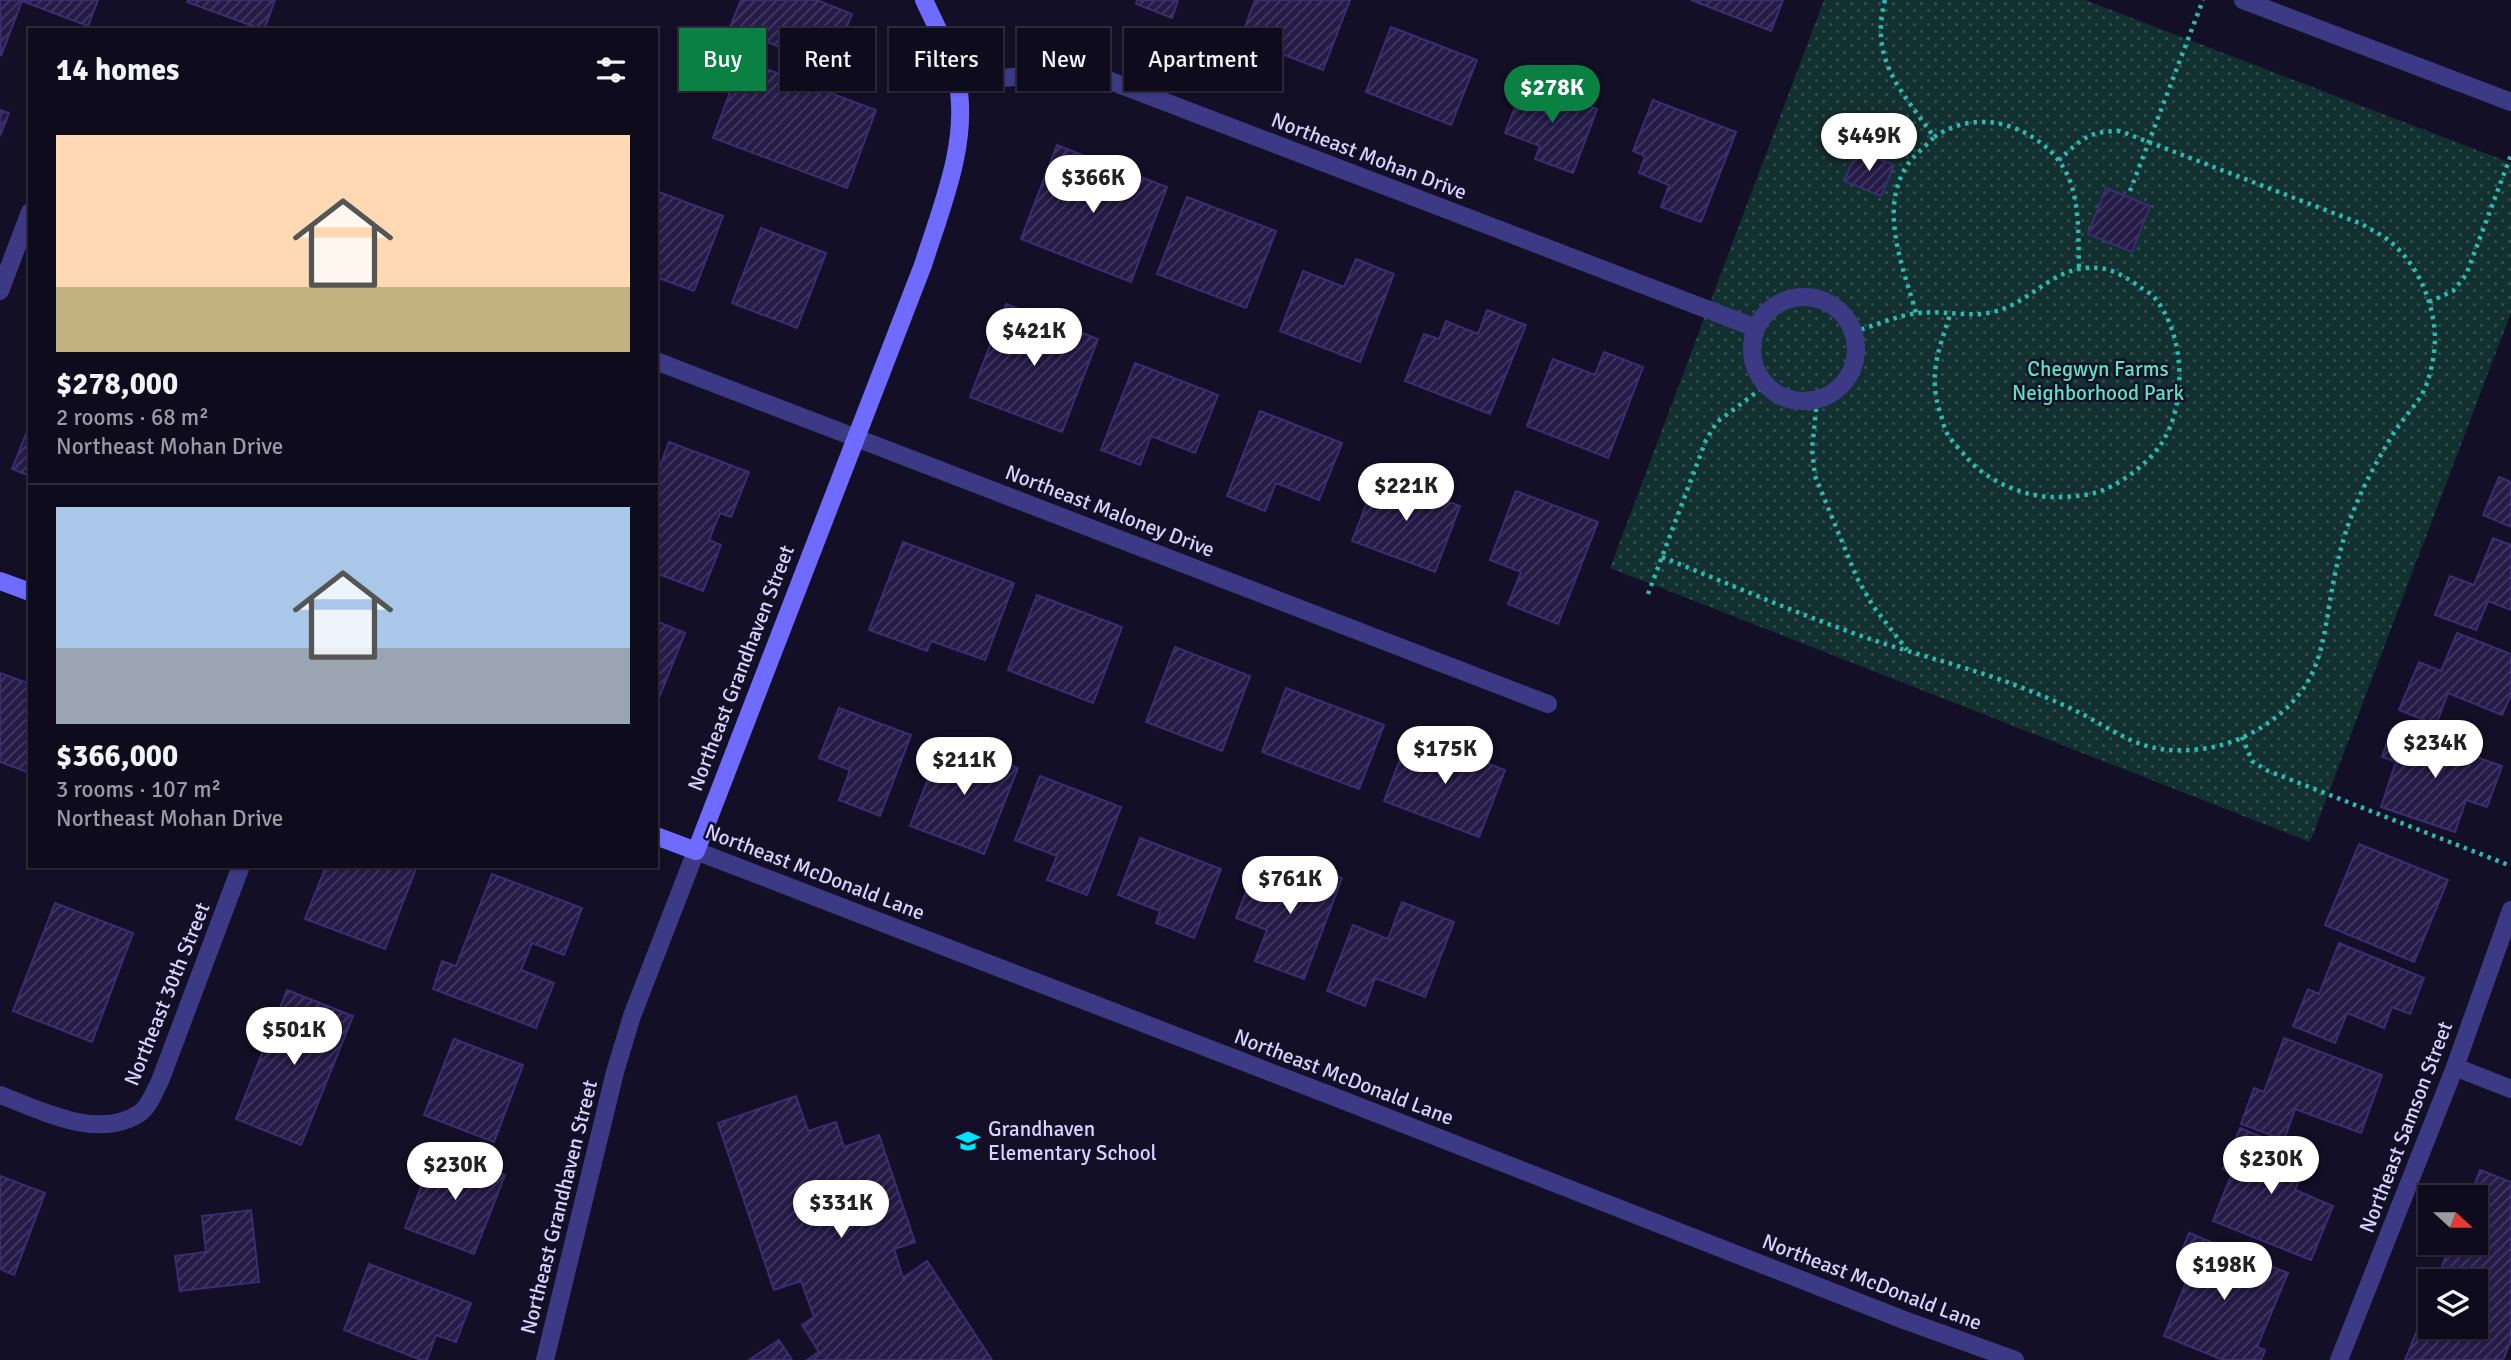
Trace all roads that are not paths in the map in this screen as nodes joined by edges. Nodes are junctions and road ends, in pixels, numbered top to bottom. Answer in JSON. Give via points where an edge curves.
{"nodes":[{"id":1,"x":924,"y":0,"type":"edge"},
{"id":2,"x":2243,"y":0,"type":"edge"},
{"id":3,"x":938,"y":28,"type":"edge"},
{"id":4,"x":1003,"y":78,"type":"edge"},
{"id":5,"x":958,"y":91,"type":"edge"},
{"id":6,"x":2511,"y":102,"type":"edge"},
{"id":7,"x":28,"y":217,"type":"edge"},
{"id":8,"x":0,"y":291,"type":"edge"},
{"id":9,"x":1756,"y":327,"type":"junction"},
{"id":10,"x":658,"y":362,"type":"edge"},
{"id":11,"x":854,"y":437,"type":"junction"},
{"id":12,"x":0,"y":581,"type":"edge"},
{"id":13,"x":28,"y":591,"type":"edge"},
{"id":14,"x":1548,"y":704,"type":"dead end"},
{"id":15,"x":658,"y":837,"type":"edge"},
{"id":16,"x":696,"y":851,"type":"junction"},
{"id":17,"x":241,"y":868,"type":"edge"},
{"id":18,"x":2511,"y":910,"type":"edge"},
{"id":19,"x":2455,"y":1067,"type":"junction"},
{"id":20,"x":2511,"y":1088,"type":"edge"},
{"id":21,"x":0,"y":1095,"type":"edge"},
{"id":22,"x":545,"y":1360,"type":"edge"},
{"id":23,"x":2015,"y":1360,"type":"edge"},
{"id":24,"x":2339,"y":1360,"type":"edge"}],
"edges":[{"from":1,"to":3,"type":"street","name":"Northeast Grandhaven Street"},
{"from":2,"to":6,"type":"street"},
{"from":4,"to":9,"type":"street","name":"Northeast Mohan Drive","via":[[1059,74],[1108,80]]},
{"from":5,"to":11,"type":"street","name":"Northeast Grandhaven Street","via":[[960,132],[949,185],[923,265]]},
{"from":7,"to":8,"type":"street"},
{"from":9,"to":9,"type":"street","via":[[1784,300],[1805,296],[1826,301],[1841,312],[1853,332],[1852,368],[1840,386],[1816,400],[1780,396],[1756,370],[1751,351]]},
{"from":10,"to":11,"type":"street","name":"Northeast Maloney Drive"},
{"from":11,"to":14,"type":"street","name":"Northeast Maloney Drive"},
{"from":11,"to":16,"type":"street","name":"Northeast Grandhaven Street"},
{"from":12,"to":13,"type":"street"},
{"from":15,"to":16,"type":"street","name":"Northeast McDonald Lane"},
{"from":16,"to":22,"type":"street","name":"Northeast Grandhaven Street","via":[[615,1072]]},
{"from":16,"to":23,"type":"street","name":"Northeast McDonald Lane"},
{"from":17,"to":21,"type":"street","name":"Northeast 30th Street","via":[[160,1080],[142,1112],[118,1122],[87,1124]]},
{"from":18,"to":19,"type":"street","name":"Northeast Samson Street"},
{"from":19,"to":20,"type":"street"},
{"from":19,"to":24,"type":"street","name":"Northeast Samson Street"}]}
